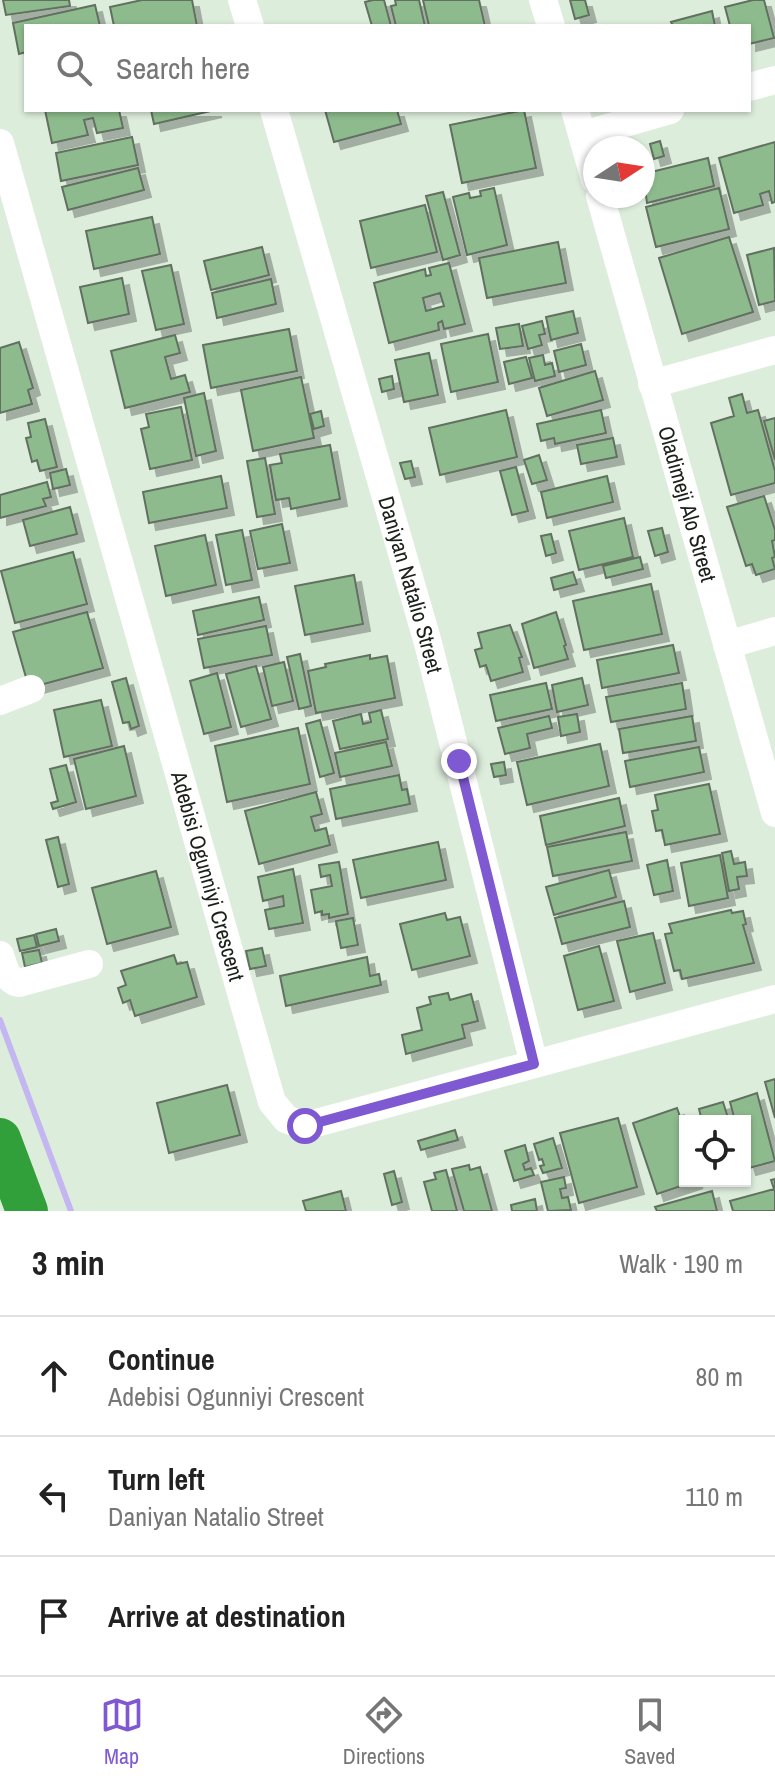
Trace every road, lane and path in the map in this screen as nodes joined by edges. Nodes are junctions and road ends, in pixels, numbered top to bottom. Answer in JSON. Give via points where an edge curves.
{"nodes":[{"id":1,"x":242,"y":0,"type":"edge"},
{"id":2,"x":543,"y":0,"type":"edge"},
{"id":3,"x":249,"y":24,"type":"edge"},
{"id":4,"x":550,"y":24,"type":"edge"},
{"id":5,"x":775,"y":80,"type":"edge"},
{"id":6,"x":751,"y":86,"type":"edge"},
{"id":7,"x":275,"y":112,"type":"edge"},
{"id":8,"x":656,"y":112,"type":"edge"},
{"id":9,"x":579,"y":123,"type":"edge"},
{"id":10,"x":0,"y":143,"type":"edge"},
{"id":11,"x":603,"y":208,"type":"edge"},
{"id":12,"x":775,"y":350,"type":"edge"},
{"id":13,"x":652,"y":384,"type":"junction"},
{"id":14,"x":775,"y":631,"type":"edge"},
{"id":15,"x":727,"y":645,"type":"junction"},
{"id":16,"x":31,"y":689,"type":"dead end"},
{"id":17,"x":0,"y":701,"type":"edge"},
{"id":18,"x":774,"y":803,"type":"edge"},
{"id":19,"x":0,"y":955,"type":"edge"},
{"id":20,"x":89,"y":964,"type":"dead end"},
{"id":21,"x":775,"y":999,"type":"edge"},
{"id":22,"x":534,"y":1064,"type":"junction"},
{"id":23,"x":0,"y":1139,"type":"edge"},
{"id":24,"x":27,"y":1211,"type":"edge"}],
"edges":[{"from":1,"to":3,"type":"street"},
{"from":2,"to":4,"type":"street"},
{"from":5,"to":6,"type":"street"},
{"from":7,"to":22,"type":"street","name":"Daniyan Natalio Street","via":[[428,643]]},
{"from":8,"to":9,"type":"street"},
{"from":10,"to":22,"type":"street","name":"Adebisi Ogunniyi Crescent","via":[[272,1102],[286,1119],[305,1126]]},
{"from":11,"to":13,"type":"street","name":"Oladimeji Alo Street"},
{"from":12,"to":13,"type":"street"},
{"from":13,"to":15,"type":"street","name":"Oladimeji Alo Street"},
{"from":14,"to":15,"type":"street"},
{"from":15,"to":18,"type":"street","name":"Oladimeji Alo Street"},
{"from":16,"to":17,"type":"street"},
{"from":19,"to":20,"type":"street","via":[[8,977],[19,983]]},
{"from":21,"to":22,"type":"street","name":"Adebisi Ogunniyi Crescent"},
{"from":23,"to":24,"type":"highway"}]}
